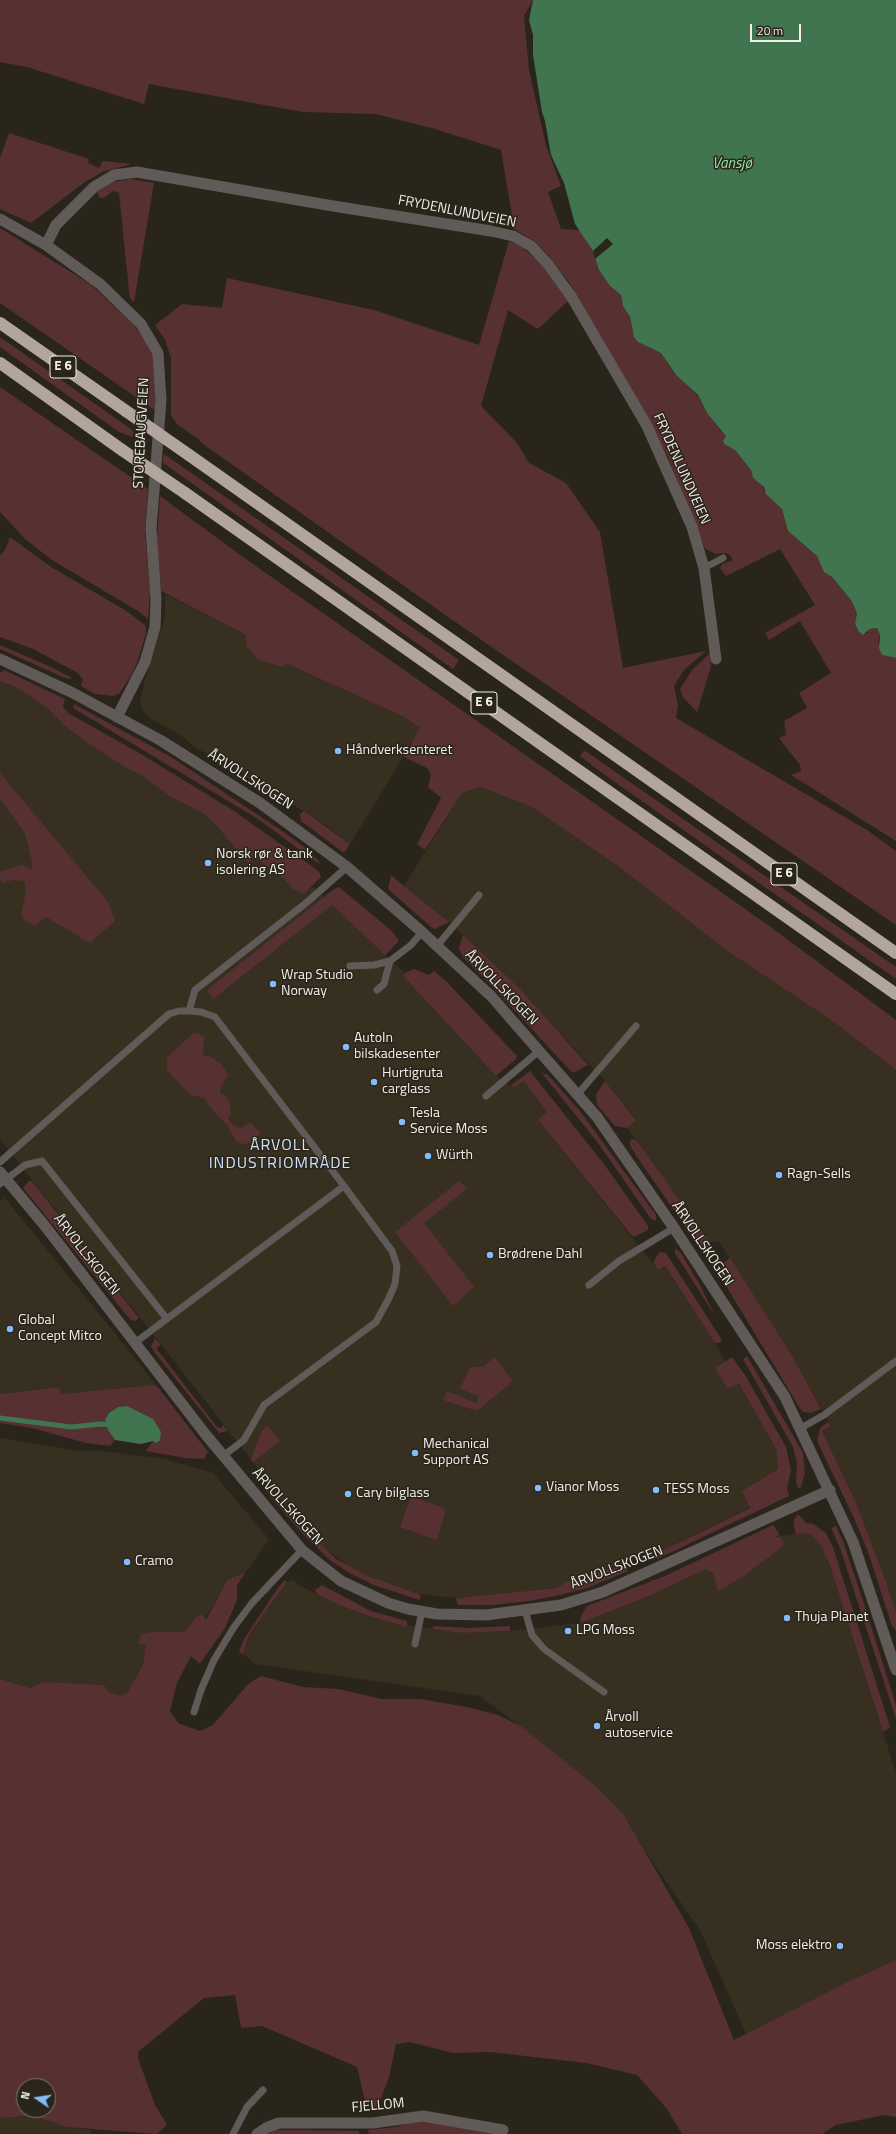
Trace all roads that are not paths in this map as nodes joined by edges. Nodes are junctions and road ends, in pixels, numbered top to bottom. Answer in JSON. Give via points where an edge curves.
{"nodes":[{"id":1,"x":0,"y":219,"type":"edge"},
{"id":2,"x":46,"y":245,"type":"junction"},
{"id":3,"x":0,"y":323,"type":"edge"},
{"id":4,"x":0,"y":363,"type":"edge"},
{"id":5,"x":723,"y":558,"type":"dead end"},
{"id":6,"x":704,"y":568,"type":"junction"},
{"id":7,"x":0,"y":659,"type":"edge"},
{"id":8,"x":716,"y":659,"type":"dead end"},
{"id":9,"x":117,"y":717,"type":"junction"},
{"id":10,"x":347,"y":868,"type":"junction"},
{"id":11,"x":479,"y":895,"type":"dead end"},
{"id":12,"x":422,"y":932,"type":"junction"},
{"id":13,"x":437,"y":946,"type":"junction"},
{"id":14,"x":896,"y":953,"type":"edge"},
{"id":15,"x":390,"y":961,"type":"junction"},
{"id":16,"x":350,"y":966,"type":"dead end"},
{"id":17,"x":377,"y":990,"type":"dead end"},
{"id":18,"x":896,"y":994,"type":"edge"},
{"id":19,"x":189,"y":1011,"type":"junction"},
{"id":20,"x":636,"y":1026,"type":"dead end"},
{"id":21,"x":539,"y":1051,"type":"junction"},
{"id":22,"x":577,"y":1095,"type":"junction"},
{"id":23,"x":486,"y":1096,"type":"dead end"},
{"id":24,"x":0,"y":1162,"type":"edge"},
{"id":25,"x":2,"y":1178,"type":"edge"},
{"id":26,"x":344,"y":1186,"type":"junction"},
{"id":27,"x":674,"y":1228,"type":"junction"},
{"id":28,"x":589,"y":1285,"type":"dead end"},
{"id":29,"x":167,"y":1319,"type":"junction"},
{"id":30,"x":136,"y":1342,"type":"junction"},
{"id":31,"x":896,"y":1361,"type":"edge"},
{"id":32,"x":801,"y":1428,"type":"junction"},
{"id":33,"x":223,"y":1456,"type":"junction"},
{"id":34,"x":830,"y":1490,"type":"junction"},
{"id":35,"x":302,"y":1550,"type":"junction"},
{"id":36,"x":525,"y":1610,"type":"junction"},
{"id":37,"x":422,"y":1611,"type":"junction"},
{"id":38,"x":415,"y":1644,"type":"dead end"},
{"id":39,"x":894,"y":1658,"type":"edge"},
{"id":40,"x":896,"y":1670,"type":"edge"},
{"id":41,"x":604,"y":1692,"type":"dead end"},
{"id":42,"x":194,"y":1712,"type":"dead end"},
{"id":43,"x":262,"y":2090,"type":"dead end"},
{"id":44,"x":503,"y":2130,"type":"dead end"},
{"id":45,"x":233,"y":2134,"type":"edge"},
{"id":46,"x":257,"y":2134,"type":"edge"}],
"edges":[{"from":1,"to":2,"type":"street","name":"STOREBAUGVEIEN"},
{"from":2,"to":6,"type":"street","name":"FRYDENLUNDVEIEN","via":[[56,225],[94,188],[114,175],[137,172],[513,236],[531,246],[571,296],[647,426],[692,527]]},
{"from":2,"to":9,"type":"street","name":"STOREBAUGVEIEN","via":[[100,284],[121,303],[141,324],[158,353],[161,400],[151,529],[156,599],[155,627],[145,662]]},
{"from":3,"to":14,"type":"highway","number":"E 6","bridge":true},
{"from":4,"to":18,"type":"highway","number":"E 6","bridge":true},
{"from":5,"to":6,"type":"lane"},
{"from":6,"to":8,"type":"street","name":"FRYDENLUNDVEIEN"},
{"from":7,"to":9,"type":"street","name":"ÅRVOLLSKOGEN"},
{"from":9,"to":10,"type":"street","name":"ÅRVOLLSKOGEN","via":[[160,740],[260,803]]},
{"from":10,"to":12,"type":"street","name":"ÅRVOLLSKOGEN"},
{"from":10,"to":19,"type":"lane","via":[[195,990]]},
{"from":11,"to":13,"type":"lane"},
{"from":12,"to":13,"type":"street","name":"ÅRVOLLSKOGEN"},
{"from":12,"to":15,"type":"lane","via":[[411,945]]},
{"from":13,"to":21,"type":"street","name":"ÅRVOLLSKOGEN","via":[[492,997]]},
{"from":15,"to":16,"type":"lane"},
{"from":15,"to":17,"type":"lane","via":[[384,984]]},
{"from":19,"to":24,"type":"lane","via":[[169,1014]]},
{"from":19,"to":26,"type":"lane","via":[[215,1017]]},
{"from":20,"to":22,"type":"lane"},
{"from":21,"to":22,"type":"street","name":"ÅRVOLLSKOGEN"},
{"from":21,"to":23,"type":"lane"},
{"from":22,"to":27,"type":"street","name":"ÅRVOLLSKOGEN","via":[[597,1117]]},
{"from":25,"to":29,"type":"lane","via":[[25,1165],[42,1161]]},
{"from":25,"to":30,"type":"street","name":"ÅRVOLLSKOGEN"},
{"from":26,"to":29,"type":"lane"},
{"from":26,"to":33,"type":"lane","via":[[392,1251],[397,1266],[395,1284],[389,1298],[376,1322],[264,1405],[244,1440]]},
{"from":27,"to":28,"type":"lane","via":[[619,1261]]},
{"from":27,"to":32,"type":"street","name":"ÅRVOLLSKOGEN","via":[[785,1397]]},
{"from":29,"to":30,"type":"lane"},
{"from":30,"to":33,"type":"street","name":"ÅRVOLLSKOGEN"},
{"from":31,"to":32,"type":"lane","via":[[824,1415]]},
{"from":32,"to":34,"type":"street","name":"ÅRVOLLSKOGEN"},
{"from":33,"to":35,"type":"street","name":"ÅRVOLLSKOGEN"},
{"from":34,"to":36,"type":"street","name":"ÅRVOLLSKOGEN","via":[[604,1592],[561,1604]]},
{"from":34,"to":39,"type":"street","name":"ÅRVOLLSKOGEN","via":[[853,1542]]},
{"from":35,"to":37,"type":"street","name":"ÅRVOLLSKOGEN","via":[[341,1581],[388,1603]]},
{"from":35,"to":42,"type":"lane","via":[[252,1603],[234,1627],[214,1660]]},
{"from":36,"to":37,"type":"street","name":"ÅRVOLLSKOGEN","via":[[486,1615]]},
{"from":36,"to":41,"type":"lane","via":[[532,1635],[544,1649]]},
{"from":37,"to":38,"type":"lane"},
{"from":39,"to":40,"type":"street","name":"ÅRVOLLSKOGEN"},
{"from":43,"to":45,"type":"lane","via":[[247,2107]]},
{"from":44,"to":46,"type":"street","name":"FJELLOM","via":[[423,2116],[373,2123],[279,2123]]}]}
